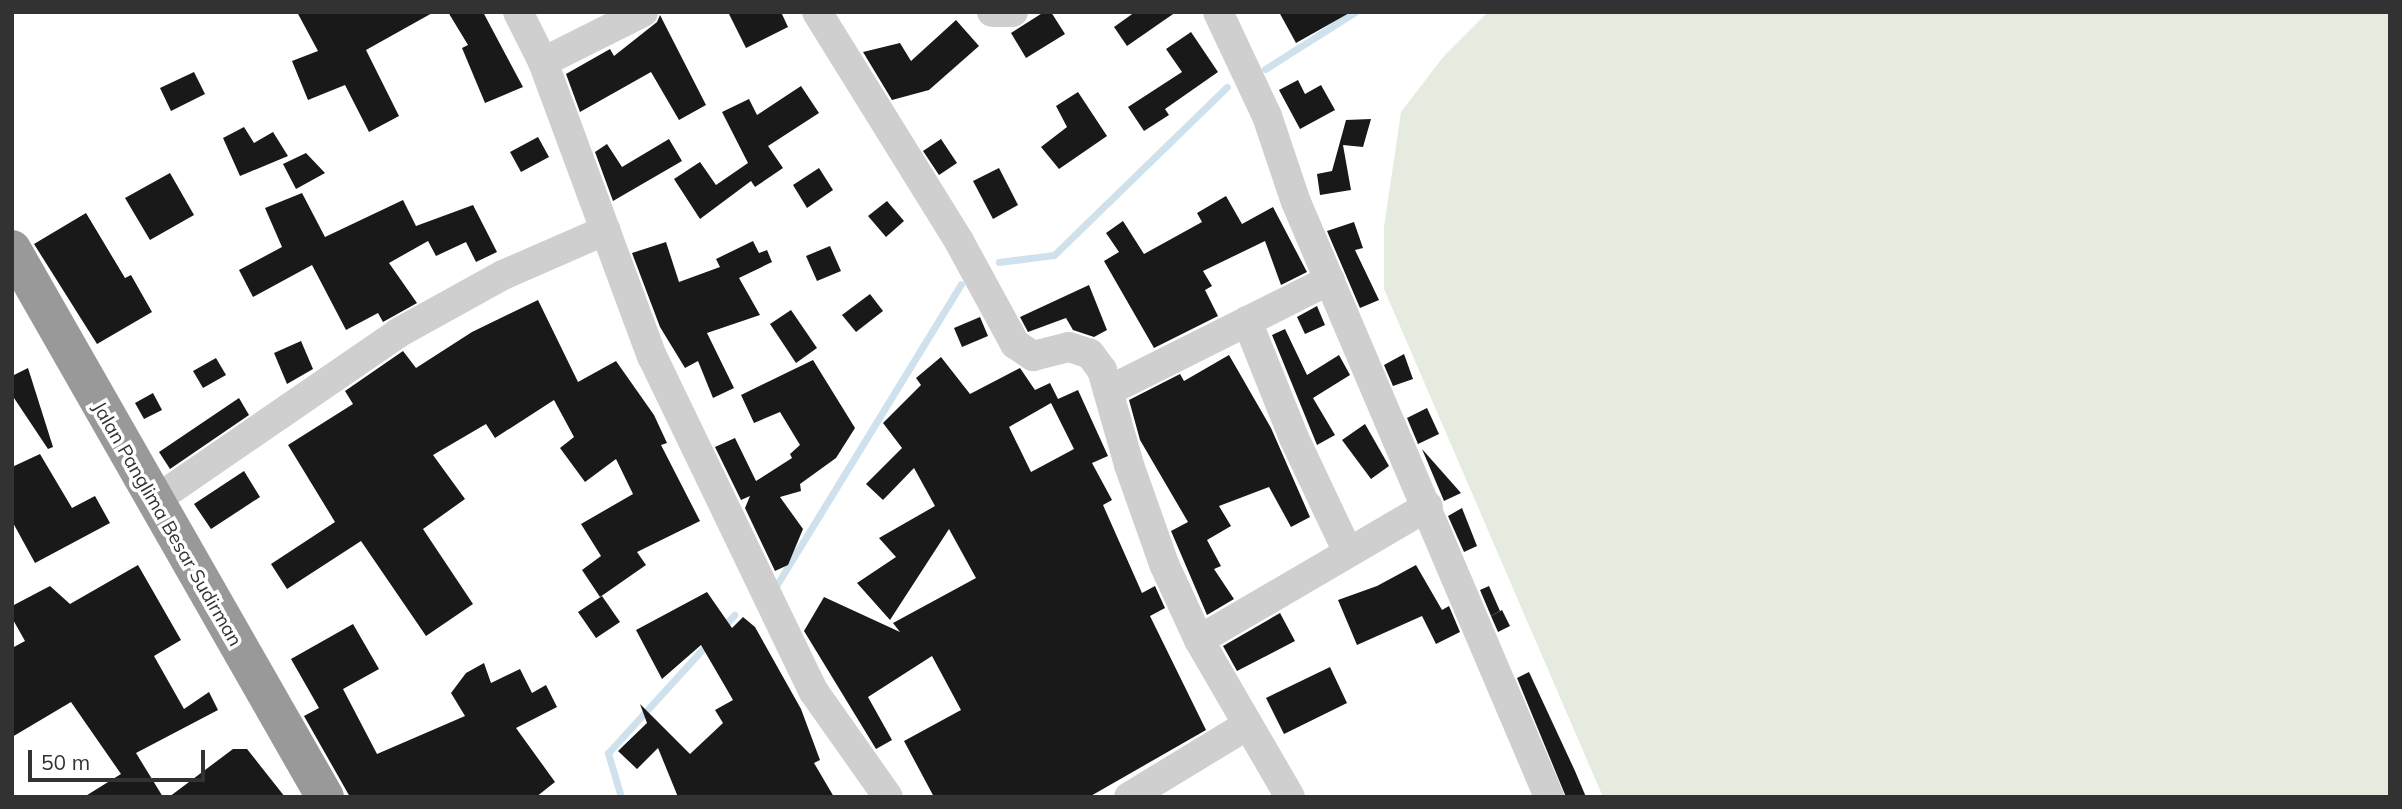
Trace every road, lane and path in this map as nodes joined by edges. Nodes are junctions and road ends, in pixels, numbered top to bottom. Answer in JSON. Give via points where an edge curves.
{"nodes":[{"id":1,"x":518,"y":12,"type":"edge"},
{"id":2,"x":643,"y":12,"type":"edge"},
{"id":3,"x":817,"y":12,"type":"edge"},
{"id":4,"x":992,"y":12,"type":"edge"},
{"id":5,"x":1013,"y":12,"type":"edge"},
{"id":6,"x":1218,"y":12,"type":"edge"},
{"id":7,"x":543,"y":62,"type":"junction"},
{"id":8,"x":606,"y":230,"type":"junction"},
{"id":9,"x":12,"y":249,"type":"edge"},
{"id":10,"x":1330,"y":280,"type":"junction"},
{"id":11,"x":1247,"y":321,"type":"junction"},
{"id":12,"x":1108,"y":391,"type":"junction"},
{"id":13,"x":154,"y":501,"type":"junction"},
{"id":14,"x":1428,"y":506,"type":"junction"},
{"id":15,"x":1348,"y":552,"type":"junction"},
{"id":16,"x":1199,"y":640,"type":"junction"},
{"id":17,"x":1246,"y":726,"type":"junction"},
{"id":18,"x":325,"y":797,"type":"edge"},
{"id":19,"x":888,"y":797,"type":"edge"},
{"id":20,"x":1129,"y":797,"type":"edge"},
{"id":21,"x":1290,"y":797,"type":"edge"},
{"id":22,"x":1549,"y":797,"type":"edge"}],
"edges":[{"from":1,"to":7,"type":"street"},
{"from":2,"to":7,"type":"street"},
{"from":3,"to":12,"type":"street","via":[[960,243],[1015,344],[1033,356],[1069,347],[1090,354],[1102,370]]},
{"from":4,"to":5,"type":"street"},
{"from":6,"to":10,"type":"street","via":[[1267,116],[1296,202]]},
{"from":7,"to":8,"type":"street"},
{"from":8,"to":13,"type":"street","via":[[503,275],[398,333]]},
{"from":8,"to":19,"type":"street","via":[[636,318],[777,621],[814,692]]},
{"from":9,"to":13,"type":"highway","name":"Jalan Panglima Besar Sudirman"},
{"from":10,"to":11,"type":"street"},
{"from":10,"to":14,"type":"street"},
{"from":11,"to":12,"type":"street"},
{"from":11,"to":15,"type":"street","via":[[1294,438]]},
{"from":12,"to":16,"type":"street","via":[[1164,564]]},
{"from":13,"to":18,"type":"highway","name":"Jalan Panglima Besar Sudirman"},
{"from":14,"to":15,"type":"street"},
{"from":14,"to":22,"type":"street"},
{"from":15,"to":16,"type":"street"},
{"from":16,"to":17,"type":"street"},
{"from":17,"to":20,"type":"street"},
{"from":17,"to":21,"type":"street"}]}
